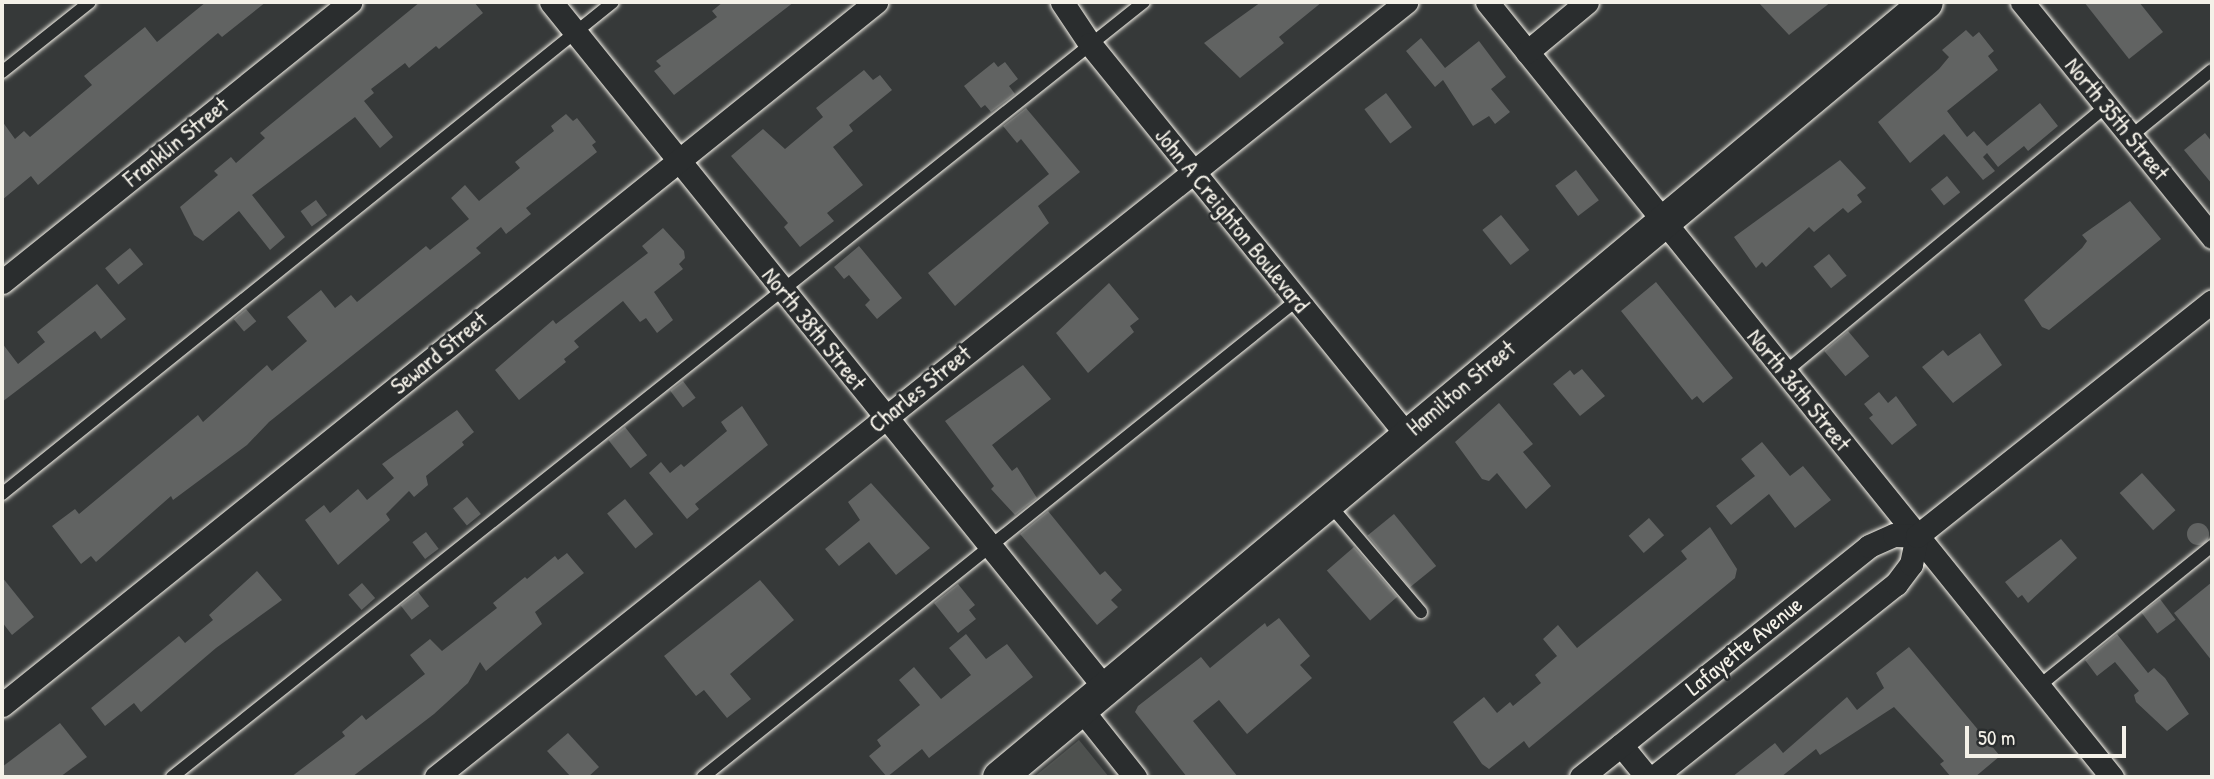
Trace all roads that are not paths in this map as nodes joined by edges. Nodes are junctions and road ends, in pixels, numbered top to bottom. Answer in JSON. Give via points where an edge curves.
{"nodes":[{"id":1,"x":90,"y":2,"type":"edge"},
{"id":2,"x":350,"y":2,"type":"edge"},
{"id":3,"x":551,"y":2,"type":"edge"},
{"id":4,"x":613,"y":2,"type":"edge"},
{"id":5,"x":876,"y":2,"type":"edge"},
{"id":6,"x":1062,"y":2,"type":"edge"},
{"id":7,"x":1144,"y":2,"type":"edge"},
{"id":8,"x":1406,"y":2,"type":"edge"},
{"id":9,"x":1487,"y":2,"type":"edge"},
{"id":10,"x":1587,"y":2,"type":"edge"},
{"id":11,"x":1926,"y":2,"type":"edge"},
{"id":12,"x":2022,"y":2,"type":"edge"},
{"id":13,"x":575,"y":32,"type":"junction"},
{"id":14,"x":1090,"y":44,"type":"junction"},
{"id":15,"x":1527,"y":52,"type":"junction"},
{"id":16,"x":2212,"y":69,"type":"edge"},
{"id":17,"x":2,"y":72,"type":"edge"},
{"id":18,"x":2107,"y":106,"type":"junction"},
{"id":19,"x":2131,"y":136,"type":"junction"},
{"id":20,"x":679,"y":161,"type":"junction"},
{"id":21,"x":1192,"y":172,"type":"junction"},
{"id":22,"x":1661,"y":219,"type":"junction"},
{"id":23,"x":2212,"y":237,"type":"edge"},
{"id":24,"x":2,"y":282,"type":"edge"},
{"id":25,"x":781,"y":288,"type":"junction"},
{"id":26,"x":1297,"y":300,"type":"junction"},
{"id":27,"x":2212,"y":301,"type":"edge"},
{"id":28,"x":1784,"y":372,"type":"junction"},
{"id":29,"x":885,"y":417,"type":"junction"},
{"id":30,"x":1406,"y":434,"type":"junction"},
{"id":31,"x":2,"y":494,"type":"edge"},
{"id":32,"x":1327,"y":501,"type":"junction"},
{"id":33,"x":1917,"y":536,"type":"junction"},
{"id":34,"x":2212,"y":546,"type":"edge"},
{"id":35,"x":990,"y":547,"type":"junction"},
{"id":36,"x":1420,"y":612,"type":"dead end"},
{"id":37,"x":2039,"y":687,"type":"junction"},
{"id":38,"x":1093,"y":699,"type":"junction"},
{"id":39,"x":2,"y":705,"type":"edge"},
{"id":40,"x":1621,"y":745,"type":"junction"},
{"id":41,"x":172,"y":777,"type":"edge"},
{"id":42,"x":436,"y":777,"type":"edge"},
{"id":43,"x":703,"y":777,"type":"edge"},
{"id":44,"x":999,"y":777,"type":"edge"},
{"id":45,"x":1135,"y":777,"type":"edge"},
{"id":46,"x":1581,"y":777,"type":"edge"},
{"id":47,"x":1647,"y":777,"type":"edge"},
{"id":48,"x":1654,"y":777,"type":"edge"},
{"id":49,"x":2112,"y":777,"type":"edge"}],
"edges":[{"from":1,"to":17,"type":"lane"},
{"from":2,"to":24,"type":"street","name":"Franklin Street"},
{"from":3,"to":13,"type":"street","name":"North 38th Street"},
{"from":4,"to":13,"type":"lane"},
{"from":5,"to":20,"type":"street","name":"Seward Street"},
{"from":6,"to":14,"type":"street","name":"John A Creighton Boulevard"},
{"from":7,"to":14,"type":"lane"},
{"from":8,"to":21,"type":"street","name":"Charles Street"},
{"from":9,"to":15,"type":"street","name":"North 36th Street"},
{"from":10,"to":15,"type":"street"},
{"from":11,"to":22,"type":"main road","name":"Hamilton Street"},
{"from":12,"to":18,"type":"street","name":"North 35th Street"},
{"from":13,"to":20,"type":"street","name":"North 38th Street"},
{"from":13,"to":31,"type":"lane"},
{"from":14,"to":21,"type":"street","name":"John A Creighton Boulevard"},
{"from":14,"to":25,"type":"lane"},
{"from":15,"to":22,"type":"street","name":"North 36th Street"},
{"from":16,"to":19,"type":"lane"},
{"from":18,"to":19,"type":"street","name":"North 35th Street"},
{"from":18,"to":28,"type":"lane"},
{"from":19,"to":23,"type":"street","name":"North 35th Street"},
{"from":20,"to":25,"type":"street","name":"North 38th Street"},
{"from":20,"to":39,"type":"street","name":"Seward Street"},
{"from":21,"to":26,"type":"street","name":"John A Creighton Boulevard"},
{"from":21,"to":29,"type":"street","name":"Charles Street"},
{"from":22,"to":28,"type":"street","name":"North 36th Street"},
{"from":22,"to":30,"type":"main road","name":"Hamilton Street"},
{"from":25,"to":29,"type":"street","name":"North 38th Street"},
{"from":25,"to":41,"type":"lane"},
{"from":26,"to":30,"type":"street","name":"John A Creighton Boulevard"},
{"from":26,"to":35,"type":"lane"},
{"from":27,"to":33,"type":"street"},
{"from":28,"to":33,"type":"street","name":"North 36th Street"},
{"from":29,"to":35,"type":"street","name":"North 38th Street"},
{"from":29,"to":42,"type":"street","name":"Charles Street"},
{"from":30,"to":32,"type":"main road","name":"Hamilton Street"},
{"from":32,"to":36,"type":"lane"},
{"from":32,"to":38,"type":"main road","name":"Hamilton Street"},
{"from":33,"to":37,"type":"street","name":"North 36th Street"},
{"from":33,"to":40,"type":"street","name":"Lafayette Avenue","via":[[1894,535],[1869,546]]},
{"from":33,"to":48,"type":"street","name":"Lafayette Avenue","via":[[1911,564],[1896,584]]},
{"from":34,"to":37,"type":"lane"},
{"from":35,"to":38,"type":"street","name":"North 38th Street"},
{"from":35,"to":43,"type":"lane"},
{"from":37,"to":49,"type":"street","name":"North 36th Street"},
{"from":38,"to":44,"type":"main road","name":"Hamilton Street"},
{"from":38,"to":45,"type":"street","name":"North 38th Street"},
{"from":40,"to":46,"type":"street","name":"Lafayette Avenue"},
{"from":40,"to":47,"type":"street"}]}
